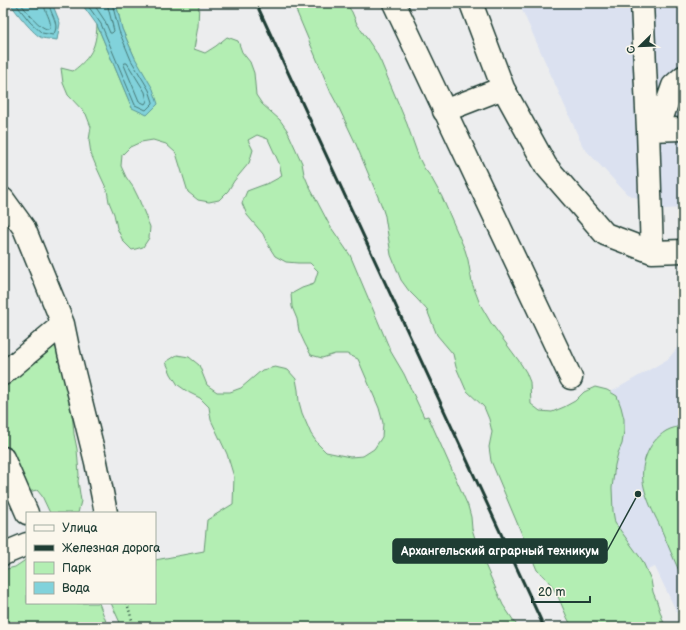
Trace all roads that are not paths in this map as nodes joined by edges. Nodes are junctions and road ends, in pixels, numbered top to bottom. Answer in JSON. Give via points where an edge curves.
{"nodes":[{"id":1,"x":394,"y":3,"type":"edge"},
{"id":2,"x":471,"y":3,"type":"edge"},
{"id":3,"x":642,"y":3,"type":"edge"},
{"id":4,"x":683,"y":77,"type":"edge"},
{"id":5,"x":504,"y":88,"type":"junction"},
{"id":6,"x":444,"y":111,"type":"junction"},
{"id":7,"x":653,"y":129,"type":"junction"},
{"id":8,"x":683,"y":129,"type":"edge"},
{"id":9,"x":3,"y":199,"type":"edge"},
{"id":10,"x":683,"y":251,"type":"edge"},
{"id":11,"x":652,"y":252,"type":"junction"},
{"id":12,"x":63,"y":324,"type":"junction"},
{"id":13,"x":3,"y":374,"type":"edge"},
{"id":14,"x":571,"y":378,"type":"dead end"},
{"id":15,"x":3,"y":458,"type":"edge"},
{"id":16,"x":27,"y":512,"type":"edge"},
{"id":17,"x":106,"y":512,"type":"edge"},
{"id":18,"x":26,"y":544,"type":"edge"},
{"id":19,"x":3,"y":554,"type":"edge"}],
"edges":[{"from":1,"to":6,"type":"street"},
{"from":2,"to":5,"type":"street"},
{"from":3,"to":7,"type":"street"},
{"from":4,"to":7,"type":"street","via":[[673,86]]},
{"from":5,"to":6,"type":"street"},
{"from":5,"to":11,"type":"street","via":[[546,166],[605,234]]},
{"from":6,"to":14,"type":"street"},
{"from":7,"to":8,"type":"street"},
{"from":7,"to":11,"type":"street"},
{"from":9,"to":12,"type":"street","via":[[24,228]]},
{"from":10,"to":11,"type":"street"},
{"from":12,"to":13,"type":"street"},
{"from":12,"to":17,"type":"street"},
{"from":15,"to":16,"type":"street"},
{"from":18,"to":19,"type":"street"}]}
